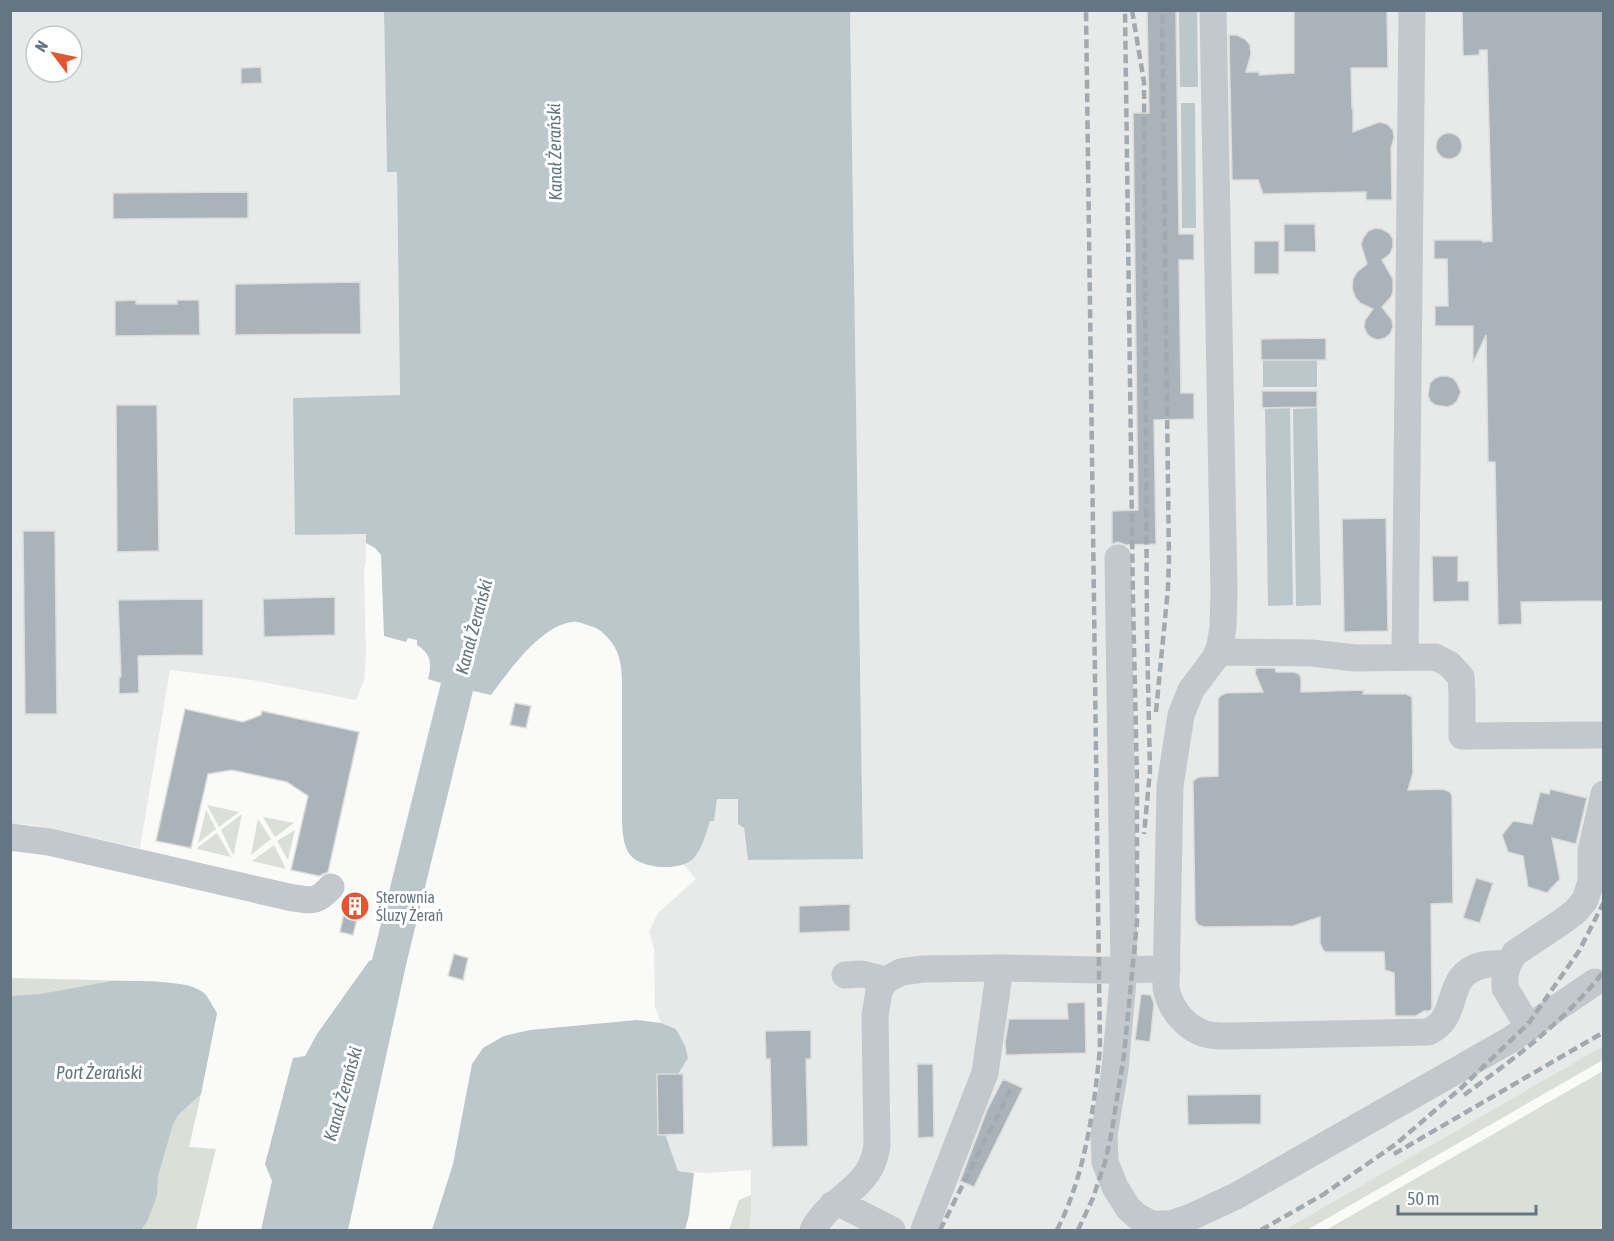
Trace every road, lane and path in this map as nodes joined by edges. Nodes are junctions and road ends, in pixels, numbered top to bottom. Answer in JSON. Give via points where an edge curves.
{"nodes":[{"id":1,"x":1214,"y":10,"type":"edge"},
{"id":2,"x":1412,"y":10,"type":"edge"},
{"id":3,"x":1118,"y":558,"type":"dead end"},
{"id":4,"x":1218,"y":652,"type":"junction"},
{"id":5,"x":1405,"y":656,"type":"junction"},
{"id":6,"x":1604,"y":735,"type":"edge"},
{"id":7,"x":1604,"y":794,"type":"edge"},
{"id":8,"x":10,"y":837,"type":"edge"},
{"id":9,"x":331,"y":887,"type":"dead end"},
{"id":10,"x":1508,"y":964,"type":"junction"},
{"id":11,"x":1000,"y":968,"type":"junction"},
{"id":12,"x":1167,"y":969,"type":"junction"},
{"id":13,"x":1124,"y":970,"type":"junction"},
{"id":14,"x":845,"y":975,"type":"dead end"},
{"id":15,"x":885,"y":980,"type":"junction"},
{"id":16,"x":1595,"y":982,"type":"dead end"},
{"id":17,"x":1529,"y":1028,"type":"junction"},
{"id":18,"x":832,"y":1205,"type":"junction"},
{"id":19,"x":813,"y":1230,"type":"edge"},
{"id":20,"x":892,"y":1230,"type":"edge"},
{"id":21,"x":924,"y":1230,"type":"edge"}],
"edges":[{"from":1,"to":4,"type":"lane","via":[[1224,592]]},
{"from":2,"to":5,"type":"lane"},
{"from":3,"to":13,"type":"lane"},
{"from":4,"to":5,"type":"lane","via":[[1311,653],[1356,658]]},
{"from":4,"to":12,"type":"lane","via":[[1191,690],[1181,715],[1170,786]]},
{"from":5,"to":6,"type":"lane","via":[[1435,657],[1461,677],[1462,736]]},
{"from":7,"to":10,"type":"lane","via":[[1585,900],[1563,921],[1515,953]]},
{"from":8,"to":9,"type":"lane","via":[[50,842],[294,898],[314,901]]},
{"from":10,"to":12,"type":"lane","via":[[1485,964],[1461,976],[1444,1020],[1428,1032],[1229,1036],[1210,1035],[1187,1024],[1169,1000]]},
{"from":10,"to":17,"type":"lane","via":[[1504,988]]},
{"from":11,"to":13,"type":"lane"},
{"from":11,"to":15,"type":"lane","via":[[923,969],[901,972]]},
{"from":11,"to":21,"type":"lane","via":[[985,1073]]},
{"from":12,"to":13,"type":"lane"},
{"from":13,"to":17,"type":"lane","via":[[1104,1136],[1106,1162],[1128,1208],[1152,1224],[1170,1224],[1191,1217],[1236,1196]]},
{"from":14,"to":15,"type":"lane"},
{"from":15,"to":18,"type":"lane","via":[[874,1016],[877,1146],[862,1179]]},
{"from":16,"to":17,"type":"lane"},
{"from":18,"to":19,"type":"lane"},
{"from":18,"to":20,"type":"lane","via":[[841,1204]]}]}
